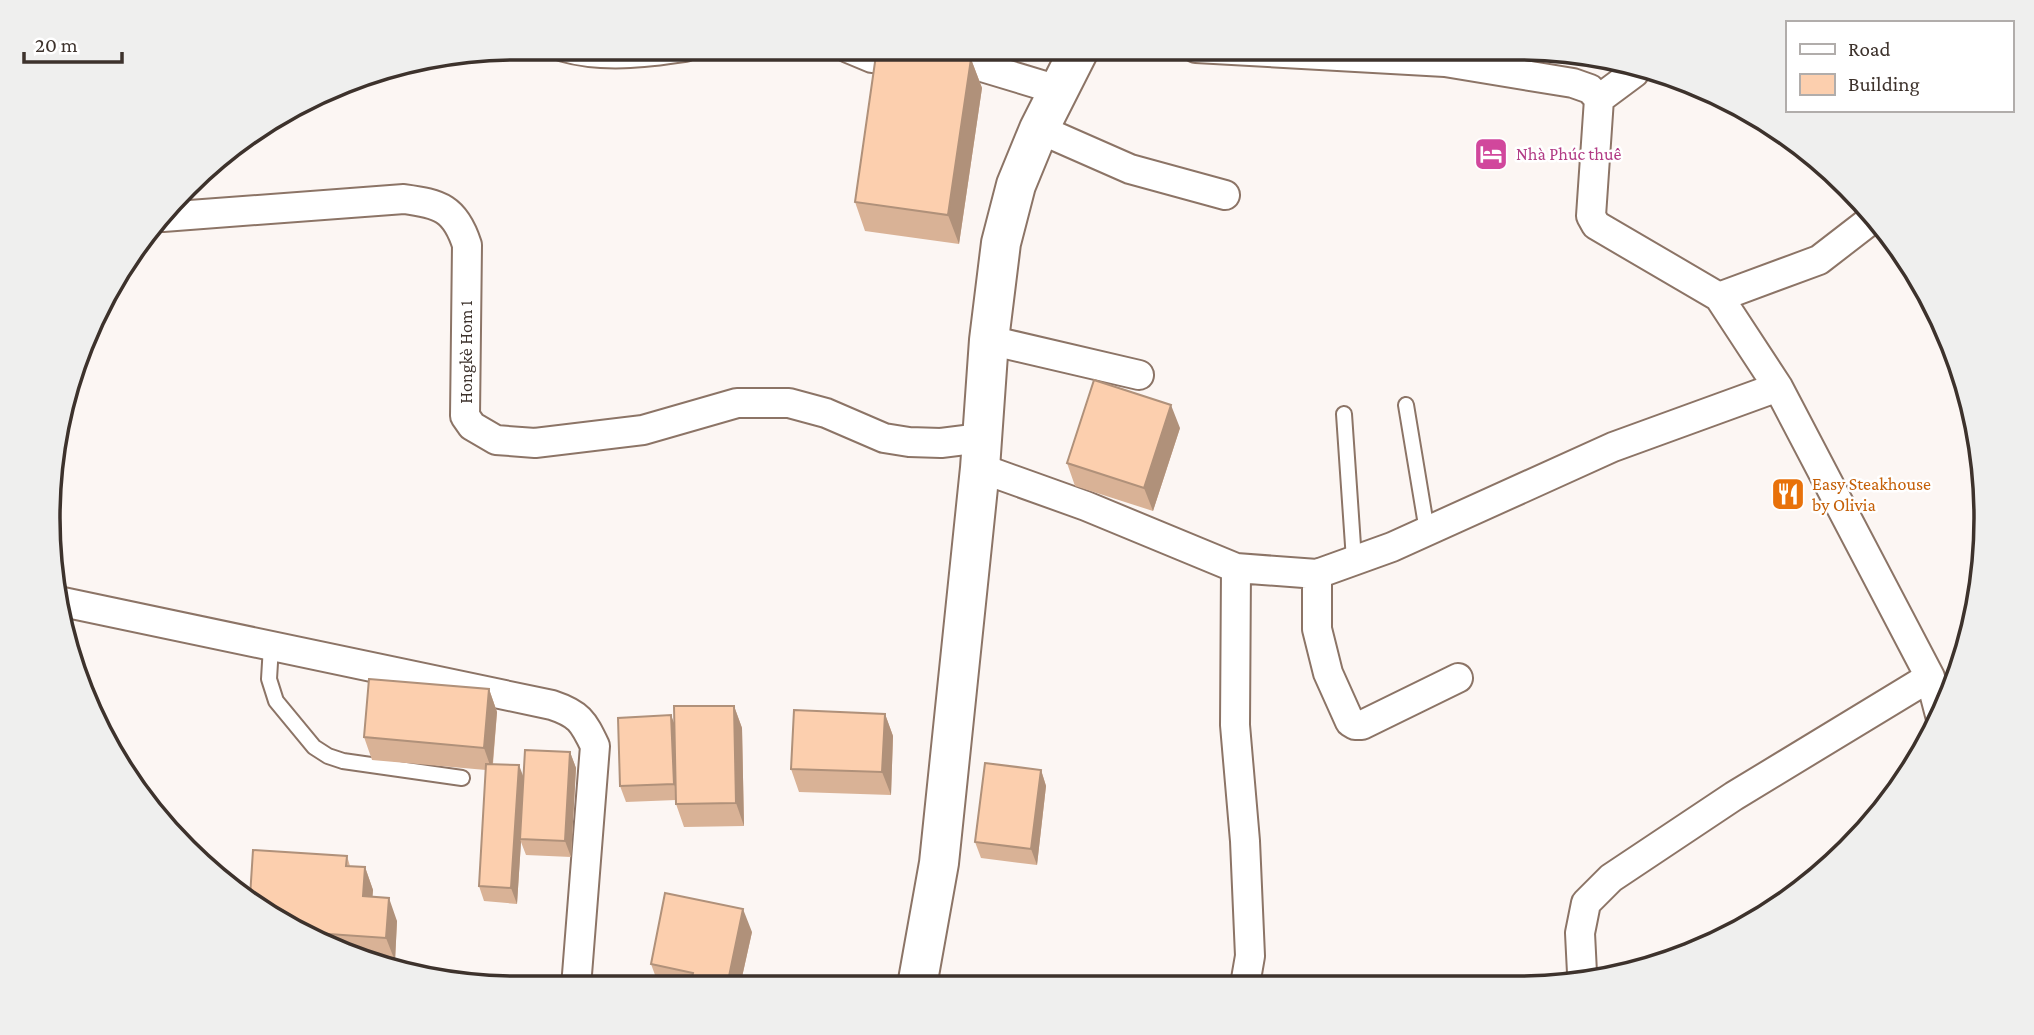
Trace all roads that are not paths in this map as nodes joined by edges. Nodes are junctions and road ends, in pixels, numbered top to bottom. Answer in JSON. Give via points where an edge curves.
{"nodes":[{"id":1,"x":886,"y":60,"type":"edge"},
{"id":2,"x":1074,"y":60,"type":"edge"},
{"id":3,"x":1409,"y":60,"type":"edge"},
{"id":4,"x":1632,"y":74,"type":"edge"},
{"id":5,"x":1058,"y":90,"type":"junction"},
{"id":6,"x":1599,"y":99,"type":"junction"},
{"id":7,"x":1039,"y":129,"type":"junction"},
{"id":8,"x":1224,"y":195,"type":"dead end"},
{"id":9,"x":173,"y":216,"type":"edge"},
{"id":10,"x":1867,"y":223,"type":"edge"},
{"id":11,"x":1719,"y":297,"type":"junction"},
{"id":12,"x":989,"y":340,"type":"junction"},
{"id":13,"x":1139,"y":375,"type":"dead end"},
{"id":14,"x":1778,"y":387,"type":"junction"},
{"id":15,"x":1406,"y":405,"type":"dead end"},
{"id":16,"x":1344,"y":414,"type":"dead end"},
{"id":17,"x":981,"y":453,"type":"junction"},
{"id":18,"x":1427,"y":531,"type":"junction"},
{"id":19,"x":1354,"y":561,"type":"junction"},
{"id":20,"x":1236,"y":568,"type":"junction"},
{"id":21,"x":1317,"y":574,"type":"junction"},
{"id":22,"x":67,"y":603,"type":"edge"},
{"id":23,"x":271,"y":646,"type":"junction"},
{"id":24,"x":1930,"y":677,"type":"junction"},
{"id":25,"x":1458,"y":678,"type":"dead end"},
{"id":26,"x":1936,"y":701,"type":"edge"},
{"id":27,"x":462,"y":778,"type":"dead end"},
{"id":28,"x":1582,"y":971,"type":"edge"},
{"id":29,"x":577,"y":976,"type":"edge"},
{"id":30,"x":919,"y":976,"type":"edge"},
{"id":31,"x":1247,"y":976,"type":"edge"}],
"edges":[{"from":1,"to":5,"type":"street","via":[[982,67]]},
{"from":2,"to":5,"type":"street"},
{"from":3,"to":6,"type":"street","via":[[1573,83],[1590,89]]},
{"from":4,"to":6,"type":"street"},
{"from":5,"to":7,"type":"street"},
{"from":6,"to":11,"type":"street","via":[[1591,216],[1596,225]]},
{"from":7,"to":8,"type":"street","via":[[1130,169]]},
{"from":7,"to":12,"type":"street","via":[[1016,185],[1001,243]]},
{"from":9,"to":17,"type":"street","name":"Hongkè Hom 1","via":[[404,199],[446,210],[461,226],[467,245],[465,416],[472,426],[496,440],[535,443],[643,430],[737,404],[789,403],[884,438],[941,443]]},
{"from":10,"to":11,"type":"street","via":[[1819,260]]},
{"from":11,"to":14,"type":"street"},
{"from":12,"to":13,"type":"street"},
{"from":12,"to":17,"type":"street"},
{"from":14,"to":18,"type":"street","via":[[1614,447]]},
{"from":14,"to":24,"type":"street"},
{"from":15,"to":18,"type":"lane"},
{"from":16,"to":19,"type":"lane"},
{"from":17,"to":20,"type":"street","via":[[1086,506]]},
{"from":17,"to":30,"type":"street","via":[[939,863]]},
{"from":18,"to":19,"type":"street"},
{"from":19,"to":21,"type":"street"},
{"from":20,"to":21,"type":"street"},
{"from":20,"to":31,"type":"street","via":[[1235,725],[1245,841],[1250,956]]},
{"from":21,"to":25,"type":"street","via":[[1317,629],[1328,673],[1349,722],[1362,725]]},
{"from":22,"to":23,"type":"street"},
{"from":23,"to":27,"type":"lane","via":[[269,679],[276,701],[314,747],[343,761]]},
{"from":23,"to":29,"type":"street","via":[[572,712],[595,746]]},
{"from":24,"to":26,"type":"street"},
{"from":24,"to":28,"type":"street","via":[[1611,877],[1586,903],[1580,933]]}]}
